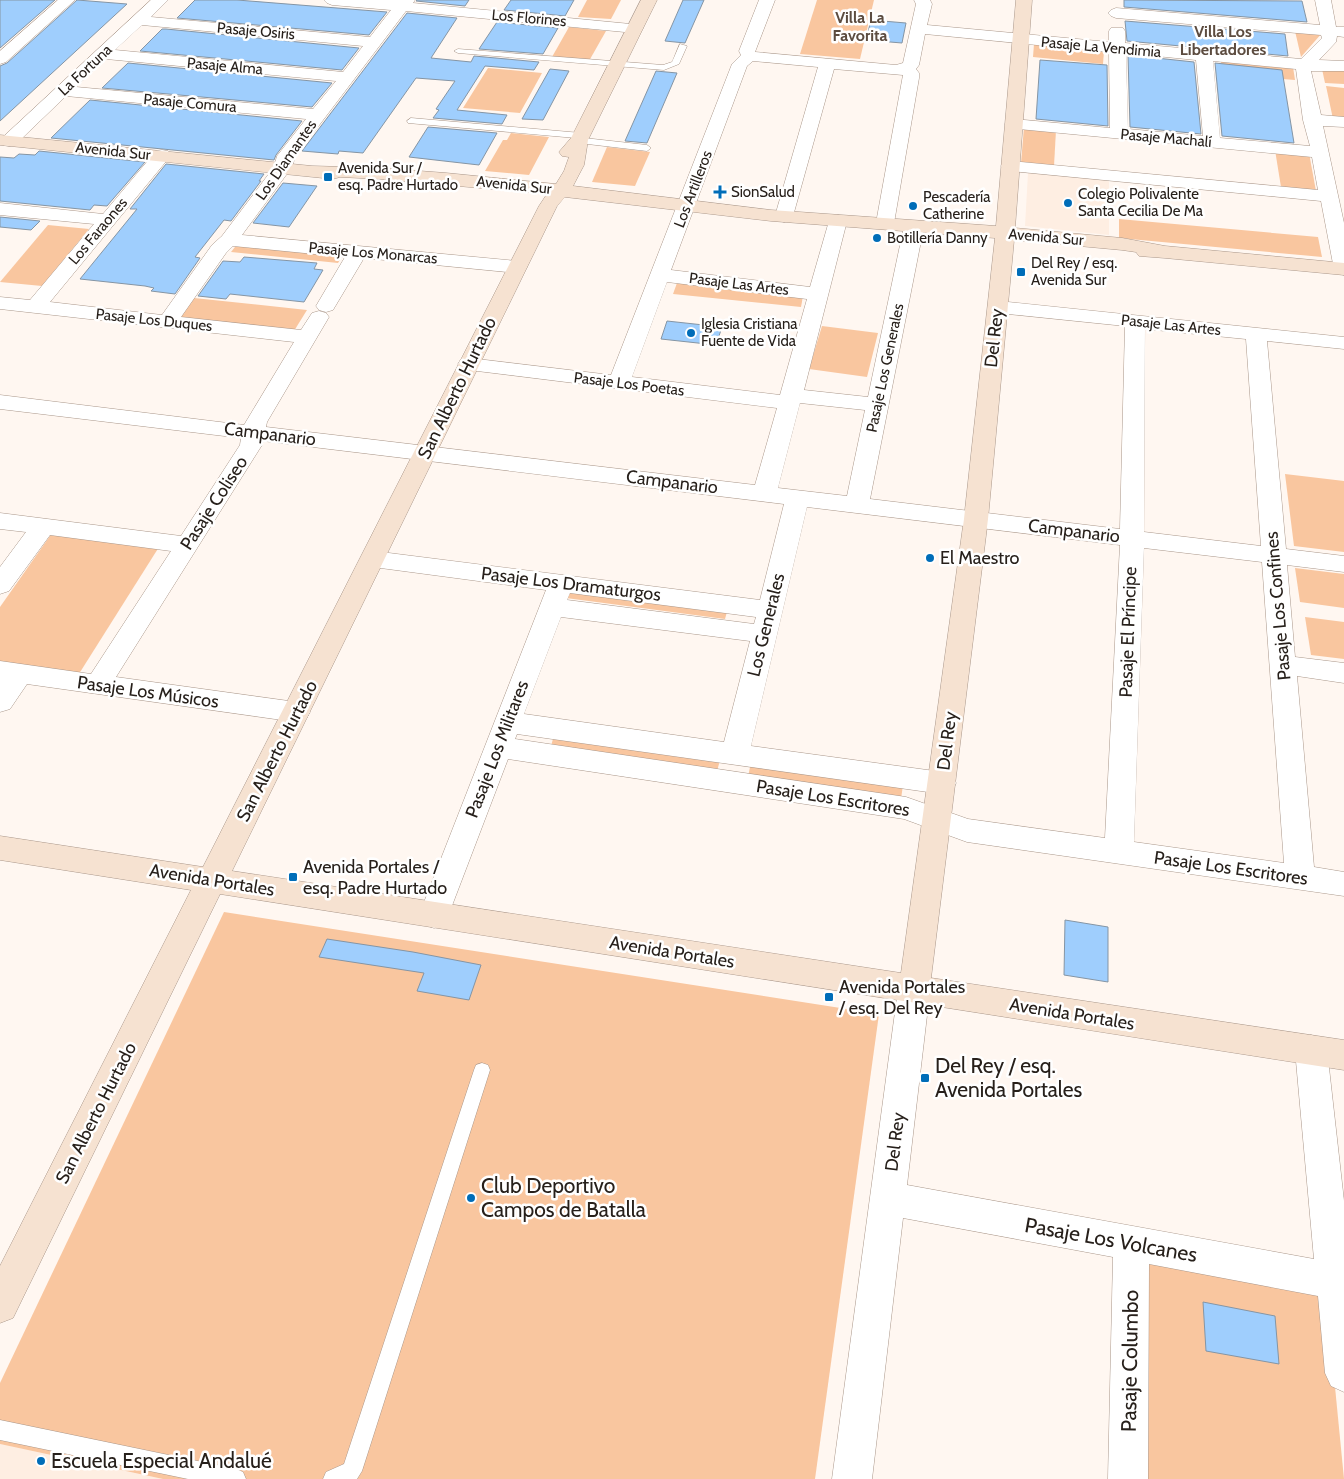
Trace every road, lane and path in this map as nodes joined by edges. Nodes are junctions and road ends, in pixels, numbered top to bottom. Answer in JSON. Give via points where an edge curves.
{"nodes":[{"id":1,"x":67,"y":0,"type":"edge"},
{"id":2,"x":160,"y":0,"type":"edge"},
{"id":3,"x":332,"y":0,"type":"edge"},
{"id":4,"x":649,"y":0,"type":"edge"},
{"id":5,"x":767,"y":0,"type":"edge"},
{"id":6,"x":922,"y":0,"type":"edge"},
{"id":7,"x":1024,"y":0,"type":"edge"},
{"id":8,"x":1323,"y":0,"type":"edge"},
{"id":9,"x":404,"y":3,"type":"edge"},
{"id":10,"x":1116,"y":6,"type":"edge"},
{"id":11,"x":138,"y":20,"type":"junction"},
{"id":12,"x":636,"y":28,"type":"junction"},
{"id":13,"x":919,"y":30,"type":"junction"},
{"id":14,"x":1337,"y":31,"type":"edge"},
{"id":15,"x":1020,"y":39,"type":"junction"},
{"id":16,"x":375,"y":42,"type":"junction"},
{"id":17,"x":683,"y":46,"type":"dead end"},
{"id":18,"x":1117,"y":48,"type":"junction"},
{"id":19,"x":458,"y":51,"type":"dead end"},
{"id":20,"x":102,"y":54,"type":"junction"},
{"id":21,"x":749,"y":56,"type":"junction"},
{"id":22,"x":1204,"y":56,"type":"junction"},
{"id":23,"x":0,"y":59,"type":"edge"},
{"id":24,"x":827,"y":64,"type":"junction"},
{"id":25,"x":1306,"y":64,"type":"junction"},
{"id":26,"x":618,"y":65,"type":"junction"},
{"id":27,"x":1344,"y":66,"type":"edge"},
{"id":28,"x":906,"y":69,"type":"junction"},
{"id":29,"x":348,"y":77,"type":"junction"},
{"id":30,"x":62,"y":92,"type":"junction"},
{"id":31,"x":318,"y":115,"type":"junction"},
{"id":32,"x":1312,"y":120,"type":"junction"},
{"id":33,"x":411,"y":121,"type":"dead end"},
{"id":34,"x":1344,"y":122,"type":"edge"},
{"id":35,"x":1014,"y":124,"type":"junction"},
{"id":36,"x":1119,"y":134,"type":"junction"},
{"id":37,"x":580,"y":138,"type":"junction"},
{"id":38,"x":5,"y":140,"type":"edge"},
{"id":39,"x":1212,"y":142,"type":"junction"},
{"id":40,"x":648,"y":148,"type":"dead end"},
{"id":41,"x":162,"y":156,"type":"junction"},
{"id":42,"x":1326,"y":159,"type":"junction"},
{"id":43,"x":1010,"y":166,"type":"junction"},
{"id":44,"x":283,"y":167,"type":"junction"},
{"id":45,"x":555,"y":192,"type":"junction"},
{"id":46,"x":1334,"y":203,"type":"edge"},
{"id":47,"x":686,"y":206,"type":"junction"},
{"id":48,"x":0,"y":209,"type":"edge"},
{"id":49,"x":784,"y":216,"type":"junction"},
{"id":50,"x":108,"y":220,"type":"junction"},
{"id":51,"x":838,"y":221,"type":"junction"},
{"id":52,"x":884,"y":223,"type":"junction"},
{"id":53,"x":913,"y":231,"type":"junction"},
{"id":54,"x":1005,"y":237,"type":"junction"},
{"id":55,"x":229,"y":240,"type":"junction"},
{"id":56,"x":358,"y":252,"type":"junction"},
{"id":57,"x":517,"y":267,"type":"junction"},
{"id":58,"x":1344,"y":269,"type":"edge"},
{"id":59,"x":660,"y":275,"type":"junction"},
{"id":60,"x":818,"y":294,"type":"junction"},
{"id":61,"x":0,"y":303,"type":"edge"},
{"id":62,"x":35,"y":307,"type":"junction"},
{"id":63,"x":998,"y":308,"type":"junction"},
{"id":64,"x":167,"y":322,"type":"junction"},
{"id":65,"x":1135,"y":322,"type":"junction"},
{"id":66,"x":1256,"y":334,"type":"junction"},
{"id":67,"x":307,"y":337,"type":"junction"},
{"id":68,"x":1344,"y":343,"type":"edge"},
{"id":69,"x":470,"y":364,"type":"junction"},
{"id":70,"x":618,"y":382,"type":"junction"},
{"id":71,"x":790,"y":399,"type":"junction"},
{"id":72,"x":0,"y":402,"type":"edge"},
{"id":73,"x":877,"y":405,"type":"junction"},
{"id":74,"x":254,"y":432,"type":"junction"},
{"id":75,"x":426,"y":452,"type":"junction"},
{"id":76,"x":765,"y":493,"type":"junction"},
{"id":77,"x":798,"y":497,"type":"junction"},
{"id":78,"x":857,"y":504,"type":"junction"},
{"id":79,"x":976,"y":519,"type":"junction"},
{"id":80,"x":0,"y":521,"type":"edge"},
{"id":81,"x":43,"y":527,"type":"junction"},
{"id":82,"x":1132,"y":538,"type":"junction"},
{"id":83,"x":187,"y":545,"type":"junction"},
{"id":84,"x":1274,"y":555,"type":"junction"},
{"id":85,"x":372,"y":559,"type":"junction"},
{"id":86,"x":1344,"y":564,"type":"edge"},
{"id":87,"x":0,"y":585,"type":"edge"},
{"id":88,"x":556,"y":595,"type":"junction"},
{"id":89,"x":770,"y":610,"type":"junction"},
{"id":90,"x":764,"y":634,"type":"junction"},
{"id":91,"x":1283,"y":665,"type":"junction"},
{"id":92,"x":10,"y":672,"type":"edge"},
{"id":93,"x":1344,"y":673,"type":"edge"},
{"id":94,"x":98,"y":685,"type":"junction"},
{"id":95,"x":0,"y":702,"type":"edge"},
{"id":96,"x":296,"y":712,"type":"junction"},
{"id":97,"x":503,"y":735,"type":"junction"},
{"id":98,"x":735,"y":754,"type":"junction"},
{"id":99,"x":942,"y":783,"type":"junction"},
{"id":100,"x":937,"y":819,"type":"junction"},
{"id":101,"x":0,"y":848,"type":"edge"},
{"id":102,"x":1120,"y":851,"type":"junction"},
{"id":103,"x":1300,"y":878,"type":"junction"},
{"id":104,"x":212,"y":880,"type":"junction"},
{"id":105,"x":1344,"y":884,"type":"edge"},
{"id":106,"x":434,"y":915,"type":"junction"},
{"id":107,"x":914,"y":990,"type":"junction"},
{"id":108,"x":1327,"y":1053,"type":"edge"},
{"id":109,"x":482,"y":1070,"type":"dead end"},
{"id":110,"x":888,"y":1198,"type":"junction"},
{"id":111,"x":1131,"y":1243,"type":"junction"},
{"id":112,"x":1334,"y":1281,"type":"junction"},
{"id":113,"x":0,"y":1305,"type":"edge"},
{"id":114,"x":1344,"y":1373,"type":"edge"},
{"id":115,"x":0,"y":1430,"type":"edge"},
{"id":116,"x":236,"y":1479,"type":"edge"},
{"id":117,"x":333,"y":1479,"type":"edge"},
{"id":118,"x":852,"y":1479,"type":"edge"},
{"id":119,"x":1128,"y":1479,"type":"edge"}],
"edges":[{"from":1,"to":23,"type":"street"},
{"from":2,"to":11,"type":"street","name":"La Fortuna"},
{"from":3,"to":9,"type":"street","name":"Los Florines"},
{"from":4,"to":12,"type":"street","name":"San Alberto Hurtado"},
{"from":5,"to":21,"type":"street","name":"Los Artilleros","via":[[747,53]]},
{"from":6,"to":13,"type":"street"},
{"from":7,"to":15,"type":"street","name":"Del Rey"},
{"from":8,"to":14,"type":"street"},
{"from":9,"to":12,"type":"street","name":"Los Florines"},
{"from":9,"to":16,"type":"street","name":"Los Diamantes"},
{"from":10,"to":14,"type":"street"},
{"from":10,"to":18,"type":"street"},
{"from":11,"to":16,"type":"street","name":"Pasaje Osiris"},
{"from":11,"to":20,"type":"street","name":"La Fortuna"},
{"from":12,"to":26,"type":"street","name":"San Alberto Hurtado"},
{"from":13,"to":15,"type":"street","name":"Pasaje La Vendimia"},
{"from":13,"to":28,"type":"street","via":[[911,65]]},
{"from":14,"to":25,"type":"street"},
{"from":15,"to":18,"type":"street","name":"Pasaje La Vendimia"},
{"from":15,"to":35,"type":"street","name":"Del Rey"},
{"from":16,"to":29,"type":"street","name":"Los Diamantes"},
{"from":17,"to":26,"type":"lane","via":[[672,66]]},
{"from":18,"to":22,"type":"street","name":"Pasaje La Vendimia"},
{"from":18,"to":36,"type":"street"},
{"from":19,"to":26,"type":"lane"},
{"from":20,"to":29,"type":"street","name":"Pasaje Alma"},
{"from":20,"to":30,"type":"street","name":"La Fortuna"},
{"from":21,"to":24,"type":"street"},
{"from":21,"to":47,"type":"street","name":"Los Artilleros","via":[[740,64]]},
{"from":22,"to":25,"type":"street","name":"Pasaje La Vendimia"},
{"from":22,"to":39,"type":"street"},
{"from":24,"to":28,"type":"street"},
{"from":24,"to":49,"type":"street"},
{"from":25,"to":27,"type":"street","name":"Pasaje La Vendimia"},
{"from":25,"to":32,"type":"street","via":[[1302,71]]},
{"from":26,"to":37,"type":"street","name":"San Alberto Hurtado"},
{"from":28,"to":52,"type":"street","via":[[911,78]]},
{"from":29,"to":31,"type":"street","name":"Los Diamantes"},
{"from":30,"to":31,"type":"street","name":"Pasaje Comura"},
{"from":30,"to":38,"type":"street","name":"La Fortuna"},
{"from":31,"to":44,"type":"street","name":"Los Diamantes","via":[[286,156]]},
{"from":32,"to":34,"type":"street"},
{"from":32,"to":42,"type":"street"},
{"from":33,"to":37,"type":"lane"},
{"from":35,"to":36,"type":"street","name":"Pasaje Machalí"},
{"from":35,"to":43,"type":"street","name":"Del Rey"},
{"from":36,"to":39,"type":"street","name":"Pasaje Machalí"},
{"from":37,"to":40,"type":"lane"},
{"from":37,"to":45,"type":"street","name":"San Alberto Hurtado","via":[[577,159],[568,180]]},
{"from":38,"to":41,"type":"street","name":"Avenida Sur"},
{"from":39,"to":42,"type":"street","name":"Pasaje Machalí"},
{"from":41,"to":44,"type":"street","name":"Avenida Sur"},
{"from":41,"to":50,"type":"street","name":"Los Faraones"},
{"from":42,"to":46,"type":"street"},
{"from":43,"to":46,"type":"street"},
{"from":43,"to":54,"type":"street","name":"Del Rey"},
{"from":44,"to":45,"type":"street","name":"Avenida Sur","via":[[356,177]]},
{"from":44,"to":55,"type":"street","name":"Los Diamantes"},
{"from":45,"to":47,"type":"street","name":"Avenida Sur"},
{"from":45,"to":57,"type":"street","name":"San Alberto Hurtado"},
{"from":46,"to":58,"type":"street"},
{"from":47,"to":49,"type":"street","name":"Avenida Sur"},
{"from":47,"to":59,"type":"street","name":"Los Artilleros"},
{"from":48,"to":50,"type":"street"},
{"from":49,"to":51,"type":"street","name":"Avenida Sur"},
{"from":50,"to":62,"type":"street","name":"Los Faraones"},
{"from":51,"to":52,"type":"street","name":"Avenida Sur"},
{"from":51,"to":53,"type":"street","name":"Avenida Sur"},
{"from":51,"to":60,"type":"street"},
{"from":52,"to":54,"type":"street","name":"Avenida Sur"},
{"from":53,"to":54,"type":"street","name":"Avenida Sur"},
{"from":53,"to":73,"type":"street","name":"Pasaje Los Generales"},
{"from":54,"to":58,"type":"street","name":"Avenida Sur","via":[[1136,252]]},
{"from":54,"to":63,"type":"street","name":"Del Rey"},
{"from":55,"to":56,"type":"street","name":"Pasaje Los Monarcas"},
{"from":55,"to":64,"type":"street","name":"Los Diamantes","via":[[219,249]]},
{"from":56,"to":57,"type":"street","name":"Pasaje Los Monarcas"},
{"from":56,"to":67,"type":"street","name":"Pasaje Coliseo"},
{"from":57,"to":69,"type":"street","name":"San Alberto Hurtado"},
{"from":59,"to":60,"type":"street","name":"Pasaje Las Artes"},
{"from":59,"to":70,"type":"street","name":"Los Artilleros"},
{"from":60,"to":71,"type":"street"},
{"from":61,"to":62,"type":"street","name":"Pasaje Los Duques"},
{"from":62,"to":64,"type":"street","name":"Pasaje Los Duques"},
{"from":63,"to":65,"type":"street","name":"Pasaje Las Artes"},
{"from":63,"to":79,"type":"street","name":"Del Rey"},
{"from":64,"to":67,"type":"street","name":"Pasaje Los Duques"},
{"from":65,"to":66,"type":"street","name":"Pasaje Las Artes"},
{"from":65,"to":82,"type":"street","name":"Pasaje El Príncipe"},
{"from":66,"to":68,"type":"street","name":"Pasaje Las Artes"},
{"from":66,"to":84,"type":"street","name":"Pasaje Los Confines"},
{"from":67,"to":74,"type":"street","name":"Pasaje Coliseo","via":[[256,422]]},
{"from":69,"to":70,"type":"street","name":"Pasaje Los Poetas"},
{"from":69,"to":75,"type":"street","name":"San Alberto Hurtado"},
{"from":70,"to":71,"type":"street","name":"Pasaje Los Poetas"},
{"from":71,"to":73,"type":"street","name":"Pasaje Los Poetas"},
{"from":71,"to":76,"type":"street"},
{"from":72,"to":74,"type":"street","name":"Campanario"},
{"from":73,"to":78,"type":"street","name":"Pasaje Los Generales"},
{"from":74,"to":75,"type":"street","name":"Campanario"},
{"from":74,"to":83,"type":"street","name":"Pasaje Coliseo","via":[[251,445]]},
{"from":75,"to":76,"type":"street","name":"Campanario"},
{"from":75,"to":85,"type":"street","name":"San Alberto Hurtado"},
{"from":76,"to":77,"type":"street","name":"Campanario"},
{"from":77,"to":78,"type":"street","name":"Campanario"},
{"from":77,"to":89,"type":"street","name":"Los Generales"},
{"from":78,"to":79,"type":"street","name":"Campanario"},
{"from":79,"to":82,"type":"street","name":"Campanario"},
{"from":79,"to":99,"type":"street","name":"Del Rey"},
{"from":80,"to":81,"type":"street"},
{"from":81,"to":83,"type":"street"},
{"from":81,"to":87,"type":"street"},
{"from":82,"to":84,"type":"street","name":"Campanario"},
{"from":82,"to":102,"type":"street","name":"Pasaje El Príncipe"},
{"from":83,"to":94,"type":"street","name":"Pasaje Coliseo"},
{"from":84,"to":86,"type":"street","name":"Campanario"},
{"from":84,"to":91,"type":"street","name":"Pasaje Los Confines"},
{"from":85,"to":88,"type":"street","name":"Pasaje Los Dramaturgos"},
{"from":85,"to":96,"type":"street","name":"San Alberto Hurtado"},
{"from":88,"to":89,"type":"street","name":"Pasaje Los Dramaturgos"},
{"from":88,"to":90,"type":"street","name":"Pasaje Los Dramaturgos"},
{"from":88,"to":97,"type":"street","name":"Pasaje Los Militares"},
{"from":89,"to":90,"type":"street","name":"Los Generales"},
{"from":90,"to":98,"type":"street","name":"Los Generales"},
{"from":91,"to":93,"type":"street"},
{"from":91,"to":103,"type":"street","name":"Pasaje Los Confines"},
{"from":92,"to":94,"type":"street","name":"Pasaje Los Músicos"},
{"from":92,"to":95,"type":"street"},
{"from":94,"to":96,"type":"street","name":"Pasaje Los Músicos"},
{"from":96,"to":104,"type":"street","name":"San Alberto Hurtado"},
{"from":97,"to":98,"type":"street","name":"Pasaje Los Escritores"},
{"from":97,"to":100,"type":"street","name":"Pasaje Los Escritores","via":[[906,808]]},
{"from":97,"to":106,"type":"street","name":"Pasaje Los Militares"},
{"from":98,"to":99,"type":"street","name":"Pasaje Los Escritores"},
{"from":99,"to":100,"type":"street","name":"Del Rey"},
{"from":100,"to":102,"type":"street","name":"Pasaje Los Escritores","via":[[967,830]]},
{"from":100,"to":107,"type":"street","name":"Del Rey"},
{"from":101,"to":104,"type":"street","name":"Avenida Portales"},
{"from":102,"to":103,"type":"street","name":"Pasaje Los Escritores"},
{"from":103,"to":105,"type":"street","name":"Pasaje Los Escritores"},
{"from":104,"to":106,"type":"street","name":"Avenida Portales"},
{"from":104,"to":113,"type":"street","name":"San Alberto Hurtado"},
{"from":106,"to":107,"type":"street","name":"Avenida Portales"},
{"from":107,"to":108,"type":"street","name":"Avenida Portales"},
{"from":107,"to":110,"type":"street","name":"Del Rey"},
{"from":108,"to":112,"type":"street"},
{"from":109,"to":117,"type":"lane","via":[[352,1470]]},
{"from":110,"to":111,"type":"street","name":"Pasaje Los Volcanes"},
{"from":110,"to":118,"type":"street","name":"Del Rey"},
{"from":111,"to":112,"type":"street","name":"Pasaje Los Volcanes"},
{"from":111,"to":119,"type":"street","name":"Pasaje Columbo"},
{"from":112,"to":114,"type":"street"},
{"from":115,"to":116,"type":"lane"}]}
